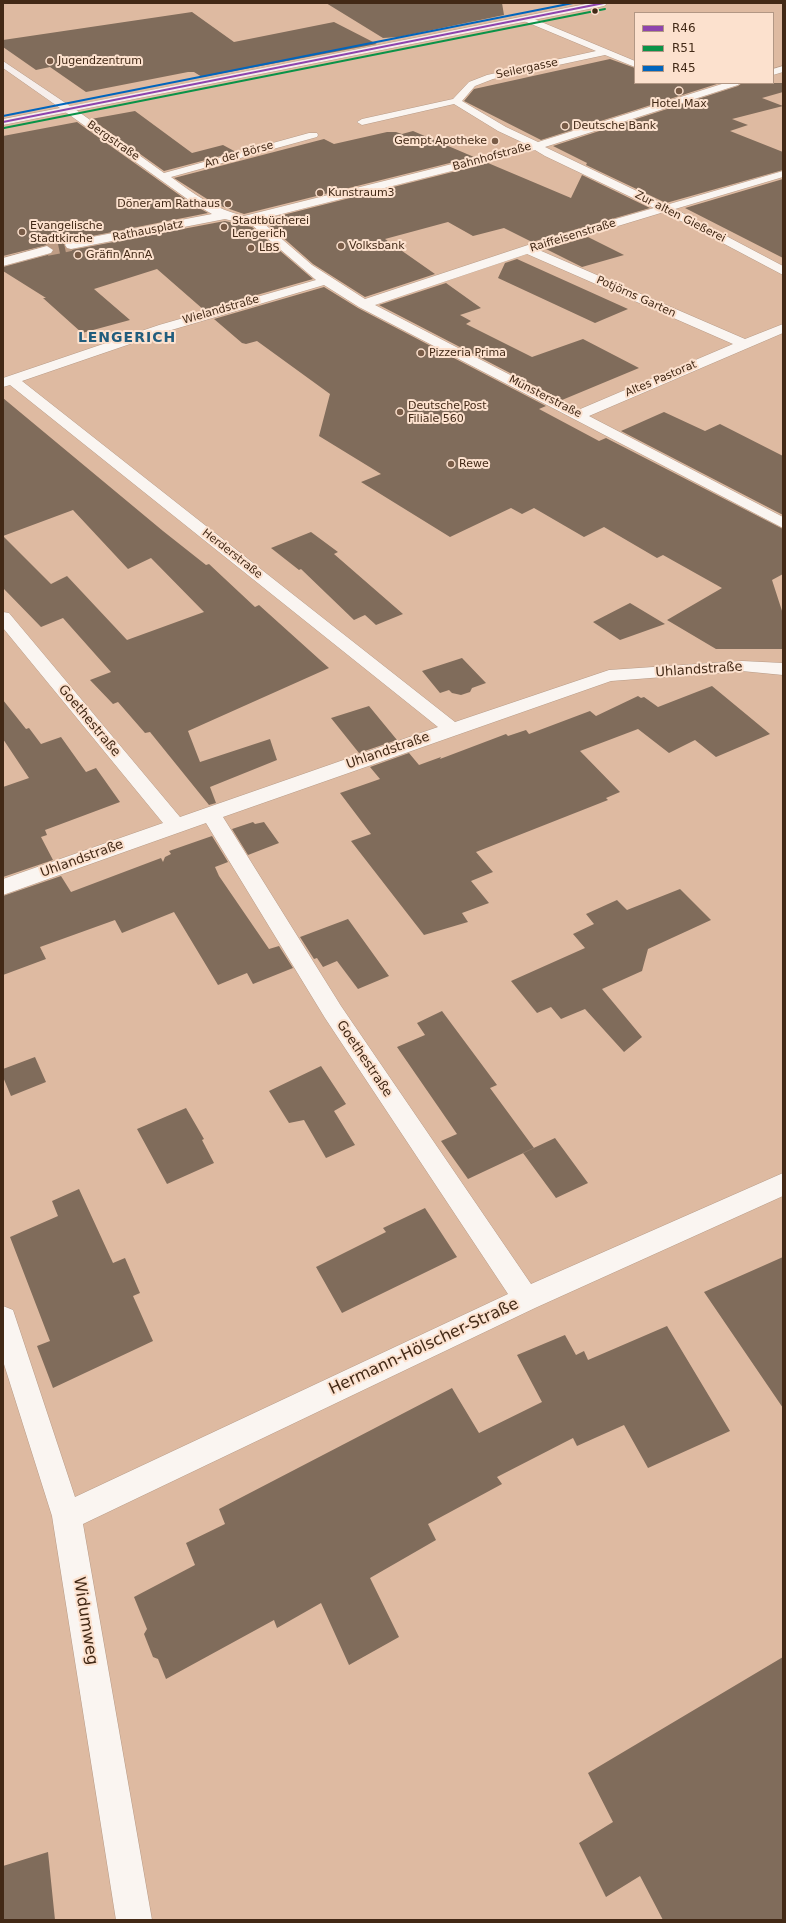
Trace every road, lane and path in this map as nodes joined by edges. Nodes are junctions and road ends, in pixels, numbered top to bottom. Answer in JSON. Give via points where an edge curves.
{"nodes":[{"id":1,"x":604,"y":3,"type":"edge"},
{"id":2,"x":527,"y":19,"type":"junction"},
{"id":3,"x":604,"y":52,"type":"junction"},
{"id":4,"x":3,"y":64,"type":"edge"},
{"id":5,"x":634,"y":64,"type":"edge"},
{"id":6,"x":731,"y":84,"type":"edge"},
{"id":7,"x":692,"y":86,"type":"dead end"},
{"id":8,"x":706,"y":91,"type":"junction"},
{"id":9,"x":456,"y":101,"type":"junction"},
{"id":10,"x":68,"y":109,"type":"junction"},
{"id":11,"x":3,"y":122,"type":"edge"},
{"id":12,"x":362,"y":122,"type":"dead end"},
{"id":13,"x":313,"y":135,"type":"dead end"},
{"id":14,"x":537,"y":146,"type":"junction"},
{"id":15,"x":783,"y":174,"type":"edge"},
{"id":16,"x":164,"y":176,"type":"junction"},
{"id":17,"x":666,"y":209,"type":"junction"},
{"id":18,"x":225,"y":215,"type":"junction"},
{"id":19,"x":247,"y":220,"type":"junction"},
{"id":20,"x":71,"y":245,"type":"tunnel mouth"},
{"id":21,"x":48,"y":250,"type":"tunnel mouth"},
{"id":22,"x":528,"y":250,"type":"junction"},
{"id":23,"x":3,"y":262,"type":"edge"},
{"id":24,"x":308,"y":268,"type":"joint"},
{"id":25,"x":783,"y":271,"type":"edge"},
{"id":26,"x":326,"y":281,"type":"junction"},
{"id":27,"x":364,"y":304,"type":"junction"},
{"id":28,"x":783,"y":328,"type":"edge"},
{"id":29,"x":744,"y":344,"type":"junction"},
{"id":30,"x":7,"y":381,"type":"edge"},
{"id":31,"x":578,"y":415,"type":"junction"},
{"id":32,"x":783,"y":523,"type":"edge"},
{"id":33,"x":3,"y":617,"type":"edge"},
{"id":34,"x":783,"y":669,"type":"edge"},
{"id":35,"x":452,"y":729,"type":"junction"},
{"id":36,"x":210,"y":814,"type":"junction"},
{"id":37,"x":175,"y":825,"type":"junction"},
{"id":38,"x":3,"y":887,"type":"edge"},
{"id":39,"x":783,"y":1184,"type":"edge"},
{"id":40,"x":526,"y":1299,"type":"junction"},
{"id":41,"x":4,"y":1326,"type":"edge"},
{"id":42,"x":67,"y":1516,"type":"junction"},
{"id":43,"x":134,"y":1920,"type":"edge"}],
"edges":[{"from":1,"to":2,"type":"main road"},
{"from":2,"to":3,"type":"street"},
{"from":2,"to":10,"type":"main road"},
{"from":3,"to":5,"type":"street"},
{"from":3,"to":9,"type":"street","name":"Seilergasse","via":[[490,77],[472,84]]},
{"from":4,"to":10,"type":"main road","name":"Bergstraße"},
{"from":6,"to":8,"type":"street","name":"Bahnhofstraße"},
{"from":7,"to":8,"type":"street"},
{"from":8,"to":14,"type":"street","name":"Bahnhofstraße"},
{"from":9,"to":12,"type":"street"},
{"from":9,"to":14,"type":"street","via":[[502,130]]},
{"from":10,"to":11,"type":"main road"},
{"from":10,"to":16,"type":"street","name":"Bergstraße"},
{"from":13,"to":16,"type":"street","name":"An der Börse"},
{"from":14,"to":17,"type":"street","name":"Zur alten Gießerei"},
{"from":14,"to":19,"type":"street","name":"Bahnhofstraße"},
{"from":15,"to":17,"type":"street","name":"Raiffeisenstraße"},
{"from":16,"to":18,"type":"street","name":"Rathausplatz","via":[[197,201]]},
{"from":17,"to":22,"type":"street","name":"Raiffeisenstraße"},
{"from":17,"to":25,"type":"street","name":"Zur alten Gießerei"},
{"from":18,"to":19,"type":"street","name":"Rathausplatz"},
{"from":18,"to":20,"type":"street","name":"Rathausplatz"},
{"from":19,"to":24,"type":"street","name":"Rathausplatz","via":[[257,223]]},
{"from":21,"to":23,"type":"street"},
{"from":22,"to":27,"type":"street","name":"Raiffeisenstraße"},
{"from":22,"to":29,"type":"street","name":"Potjörns Garten"},
{"from":24,"to":26,"type":"street","name":"Münsterstraße"},
{"from":26,"to":27,"type":"street","name":"Münsterstraße"},
{"from":26,"to":30,"type":"street","name":"Wielandstraße","via":[[138,334]]},
{"from":27,"to":31,"type":"street","name":"Münsterstraße"},
{"from":28,"to":29,"type":"street","name":"Altes Pastorat"},
{"from":29,"to":31,"type":"street","name":"Altes Pastorat"},
{"from":30,"to":35,"type":"street","name":"Herderstraße"},
{"from":31,"to":32,"type":"street","name":"Münsterstraße"},
{"from":33,"to":37,"type":"street","name":"Goethestraße"},
{"from":34,"to":35,"type":"street","name":"Uhlandstraße","via":[[742,666],[609,676]]},
{"from":35,"to":36,"type":"street","name":"Uhlandstraße"},
{"from":36,"to":37,"type":"street","name":"Uhlandstraße"},
{"from":36,"to":40,"type":"street","name":"Goethestraße","via":[[333,1012]]},
{"from":37,"to":38,"type":"street","name":"Uhlandstraße"},
{"from":39,"to":40,"type":"street","name":"Hermann-Hölscher-Straße"},
{"from":40,"to":42,"type":"street","name":"Hermann-Hölscher-Straße"},
{"from":41,"to":42,"type":"street","name":"Widumweg"},
{"from":42,"to":43,"type":"street","name":"Widumweg"}]}
